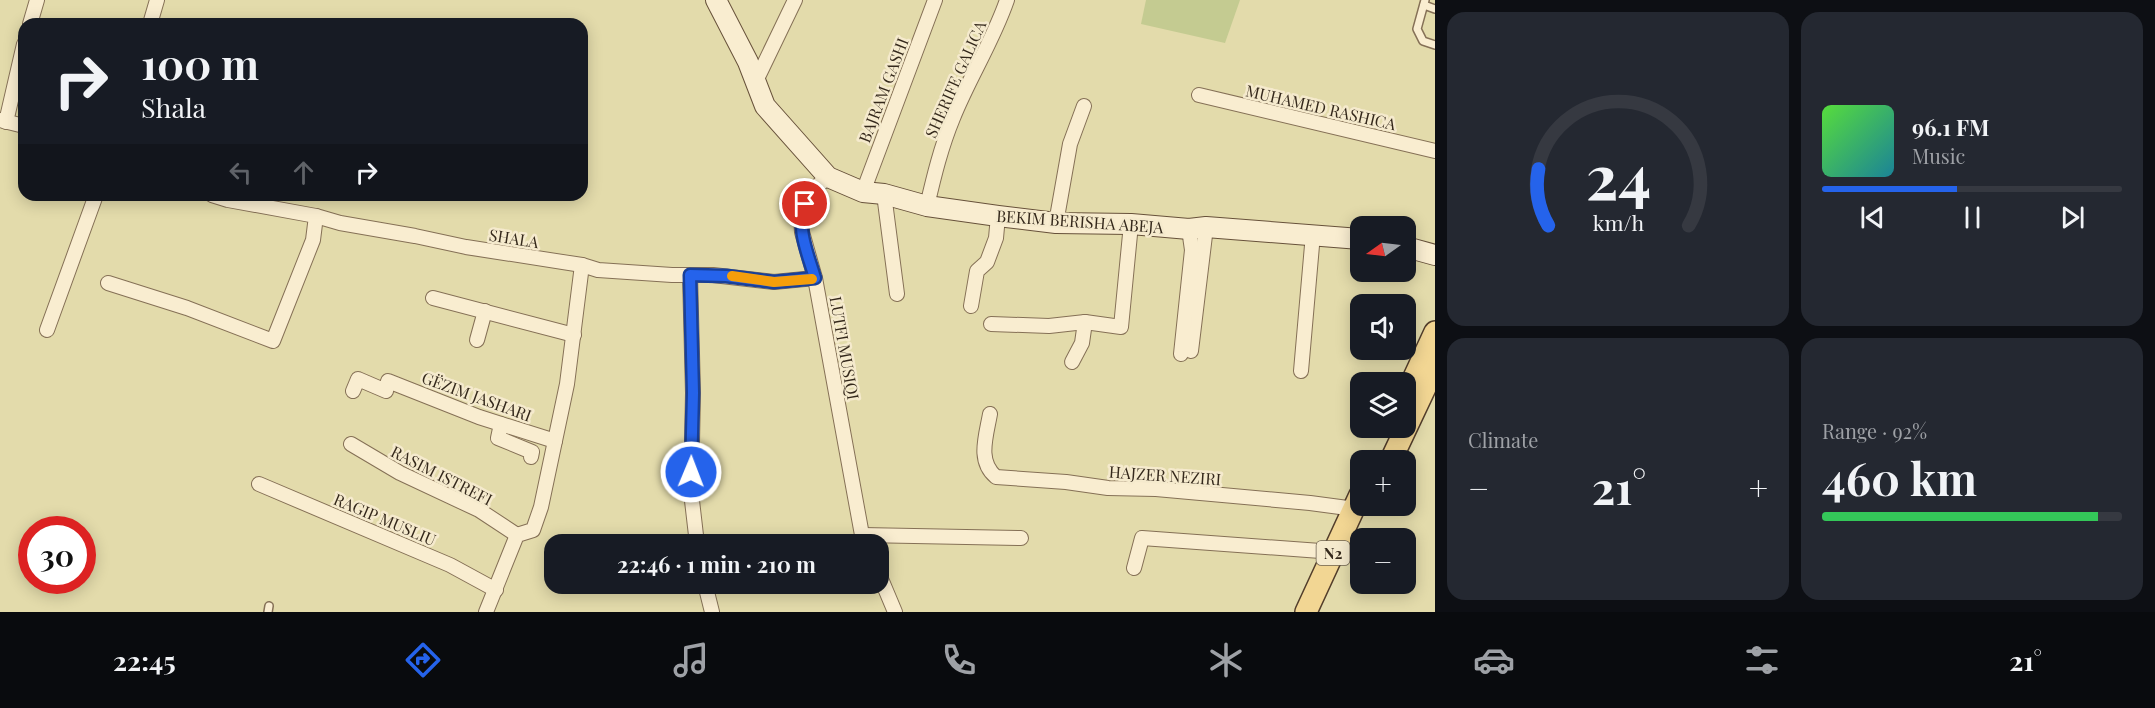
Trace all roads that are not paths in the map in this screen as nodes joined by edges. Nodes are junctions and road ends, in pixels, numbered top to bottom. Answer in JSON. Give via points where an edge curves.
{"nodes":[{"id":1,"x":37,"y":0,"type":"edge"},
{"id":2,"x":157,"y":0,"type":"edge"},
{"id":3,"x":716,"y":0,"type":"edge"},
{"id":4,"x":795,"y":0,"type":"edge"},
{"id":5,"x":935,"y":0,"type":"edge"},
{"id":6,"x":1007,"y":0,"type":"edge"},
{"id":7,"x":1424,"y":3,"type":"edge"},
{"id":8,"x":1435,"y":9,"type":"edge"},
{"id":9,"x":32,"y":18,"type":"edge"},
{"id":10,"x":152,"y":18,"type":"edge"},
{"id":11,"x":1435,"y":45,"type":"edge"},
{"id":12,"x":18,"y":66,"type":"edge"},
{"id":13,"x":756,"y":81,"type":"junction"},
{"id":14,"x":1199,"y":95,"type":"dead end"},
{"id":15,"x":1084,"y":106,"type":"dead end"},
{"id":16,"x":3,"y":121,"type":"edge"},
{"id":17,"x":18,"y":125,"type":"edge"},
{"id":18,"x":1435,"y":151,"type":"edge"},
{"id":19,"x":828,"y":177,"type":"junction"},
{"id":20,"x":862,"y":192,"type":"junction"},
{"id":21,"x":884,"y":194,"type":"junction"},
{"id":22,"x":94,"y":201,"type":"edge"},
{"id":23,"x":234,"y":201,"type":"edge"},
{"id":24,"x":927,"y":206,"type":"junction"},
{"id":25,"x":316,"y":216,"type":"junction"},
{"id":26,"x":998,"y":216,"type":"junction"},
{"id":27,"x":1056,"y":223,"type":"junction"},
{"id":28,"x":1131,"y":224,"type":"junction"},
{"id":29,"x":1198,"y":228,"type":"junction"},
{"id":30,"x":1312,"y":234,"type":"junction"},
{"id":31,"x":1350,"y":238,"type":"edge"},
{"id":32,"x":1416,"y":250,"type":"edge"},
{"id":33,"x":1435,"y":255,"type":"edge"},
{"id":34,"x":582,"y":265,"type":"junction"},
{"id":35,"x":690,"y":275,"type":"junction"},
{"id":36,"x":815,"y":278,"type":"junction"},
{"id":37,"x":108,"y":283,"type":"dead end"},
{"id":38,"x":897,"y":294,"type":"dead end"},
{"id":39,"x":433,"y":298,"type":"dead end"},
{"id":40,"x":971,"y":306,"type":"dead end"},
{"id":41,"x":484,"y":311,"type":"junction"},
{"id":42,"x":1085,"y":322,"type":"junction"},
{"id":43,"x":991,"y":324,"type":"dead end"},
{"id":44,"x":47,"y":330,"type":"dead end"},
{"id":45,"x":1435,"y":332,"type":"edge"},
{"id":46,"x":574,"y":335,"type":"junction"},
{"id":47,"x":477,"y":340,"type":"dead end"},
{"id":48,"x":1186,"y":353,"type":"dead end"},
{"id":49,"x":1072,"y":362,"type":"dead end"},
{"id":50,"x":1435,"y":367,"type":"edge"},
{"id":51,"x":1301,"y":371,"type":"dead end"},
{"id":52,"x":1416,"y":374,"type":"edge"},
{"id":53,"x":353,"y":391,"type":"dead end"},
{"id":54,"x":448,"y":404,"type":"junction"},
{"id":55,"x":990,"y":414,"type":"dead end"},
{"id":56,"x":443,"y":418,"type":"dead end"},
{"id":57,"x":501,"y":424,"type":"junction"},
{"id":58,"x":555,"y":441,"type":"junction"},
{"id":59,"x":351,"y":444,"type":"dead end"},
{"id":60,"x":1396,"y":450,"type":"edge"},
{"id":61,"x":531,"y":457,"type":"dead end"},
{"id":62,"x":259,"y":484,"type":"dead end"},
{"id":63,"x":1350,"y":503,"type":"edge"},
{"id":64,"x":1355,"y":516,"type":"edge"},
{"id":65,"x":1357,"y":516,"type":"edge"},
{"id":66,"x":696,"y":534,"type":"edge"},
{"id":67,"x":863,"y":534,"type":"edge"},
{"id":68,"x":517,"y":535,"type":"junction"},
{"id":69,"x":1022,"y":537,"type":"dead end"},
{"id":70,"x":889,"y":540,"type":"edge"},
{"id":71,"x":1334,"y":552,"type":"junction"},
{"id":72,"x":1134,"y":568,"type":"dead end"},
{"id":73,"x":496,"y":590,"type":"junction"},
{"id":74,"x":708,"y":594,"type":"edge"},
{"id":75,"x":887,"y":594,"type":"edge"},
{"id":76,"x":491,"y":611,"type":"edge"},
{"id":77,"x":712,"y":612,"type":"edge"},
{"id":78,"x":895,"y":612,"type":"edge"},
{"id":79,"x":1306,"y":612,"type":"edge"},
{"id":80,"x":1322,"y":612,"type":"edge"}],
"edges":[{"from":1,"to":9,"type":"street"},
{"from":2,"to":10,"type":"street"},
{"from":3,"to":13,"type":"street","name":"BEKIM BERISHA ABEJA"},
{"from":4,"to":13,"type":"street"},
{"from":5,"to":20,"type":"street","name":"BAJRAM GASHI"},
{"from":6,"to":24,"type":"street","name":"SHERIFE GALICA","via":[[954,116],[937,160]]},
{"from":7,"to":8,"type":"lane"},
{"from":7,"to":11,"type":"lane","via":[[1417,29],[1423,41]]},
{"from":12,"to":16,"type":"street"},
{"from":13,"to":19,"type":"street","name":"BEKIM BERISHA ABEJA","via":[[765,106]]},
{"from":14,"to":18,"type":"street","name":"MUHAMED RASHICA"},
{"from":15,"to":27,"type":"street","via":[[1070,144]]},
{"from":16,"to":17,"type":"street"},
{"from":19,"to":20,"type":"street","name":"BEKIM BERISHA ABEJA"},
{"from":19,"to":36,"type":"street","name":"LUTFI MUSIQI","via":[[810,192],[801,216]]},
{"from":20,"to":21,"type":"street","name":"BEKIM BERISHA ABEJA"},
{"from":21,"to":24,"type":"street","name":"BEKIM BERISHA ABEJA"},
{"from":21,"to":38,"type":"street"},
{"from":22,"to":44,"type":"street"},
{"from":23,"to":25,"type":"street","name":"SHALA"},
{"from":24,"to":26,"type":"street","name":"BEKIM BERISHA ABEJA"},
{"from":25,"to":34,"type":"street","name":"SHALA","via":[[466,247]]},
{"from":25,"to":37,"type":"street","via":[[313,240],[273,341]]},
{"from":26,"to":27,"type":"street","name":"BEKIM BERISHA ABEJA"},
{"from":26,"to":40,"type":"street","via":[[996,238],[987,262],[977,271]]},
{"from":27,"to":28,"type":"street","name":"BEKIM BERISHA ABEJA"},
{"from":28,"to":29,"type":"street","name":"BEKIM BERISHA ABEJA"},
{"from":28,"to":42,"type":"street","via":[[1121,327]]},
{"from":29,"to":30,"type":"street","name":"BEKIM BERISHA ABEJA"},
{"from":29,"to":48,"type":"street"},
{"from":30,"to":31,"type":"street","name":"BEKIM BERISHA ABEJA"},
{"from":30,"to":51,"type":"street"},
{"from":32,"to":33,"type":"street"},
{"from":34,"to":35,"type":"street","name":"SHALA","via":[[598,270]]},
{"from":34,"to":46,"type":"street"},
{"from":35,"to":36,"type":"street","name":"SHALA","via":[[774,282]]},
{"from":35,"to":66,"type":"street","via":[[691,492]]},
{"from":36,"to":67,"type":"street","name":"LUTFI MUSIQI"},
{"from":39,"to":41,"type":"street"},
{"from":41,"to":46,"type":"street"},
{"from":41,"to":47,"type":"street"},
{"from":42,"to":43,"type":"street","via":[[1049,326]]},
{"from":42,"to":49,"type":"street","via":[[1082,343]]},
{"from":45,"to":52,"type":"main road"},
{"from":46,"to":58,"type":"street"},
{"from":50,"to":60,"type":"main road"},
{"from":53,"to":54,"type":"street","name":"GËZIM JASHARI","via":[[358,379],[386,391],[388,381]]},
{"from":54,"to":56,"type":"street"},
{"from":54,"to":57,"type":"street","name":"GËZIM JASHARI"},
{"from":55,"to":63,"type":"street","name":"HAJZER NEZIRI","via":[[983,458],[987,470],[996,477]]},
{"from":57,"to":58,"type":"street","name":"GËZIM JASHARI"},
{"from":57,"to":61,"type":"street","via":[[498,438],[532,452]]},
{"from":58,"to":68,"type":"street","via":[[533,530]]},
{"from":59,"to":68,"type":"street","name":"RASIM ISTREFI","via":[[400,473],[479,510]]},
{"from":62,"to":73,"type":"street","name":"RAGIP MUSLIU","via":[[450,565]]},
{"from":64,"to":71,"type":"main road","number":"N2"},
{"from":65,"to":80,"type":"main road","number":"N2"},
{"from":68,"to":73,"type":"street"},
{"from":69,"to":70,"type":"street","name":"LUTFI MUSIQI"},
{"from":71,"to":72,"type":"street","via":[[1142,538]]},
{"from":71,"to":79,"type":"main road","number":"N2"},
{"from":73,"to":76,"type":"street"},
{"from":74,"to":77,"type":"street"},
{"from":75,"to":78,"type":"street"}]}
